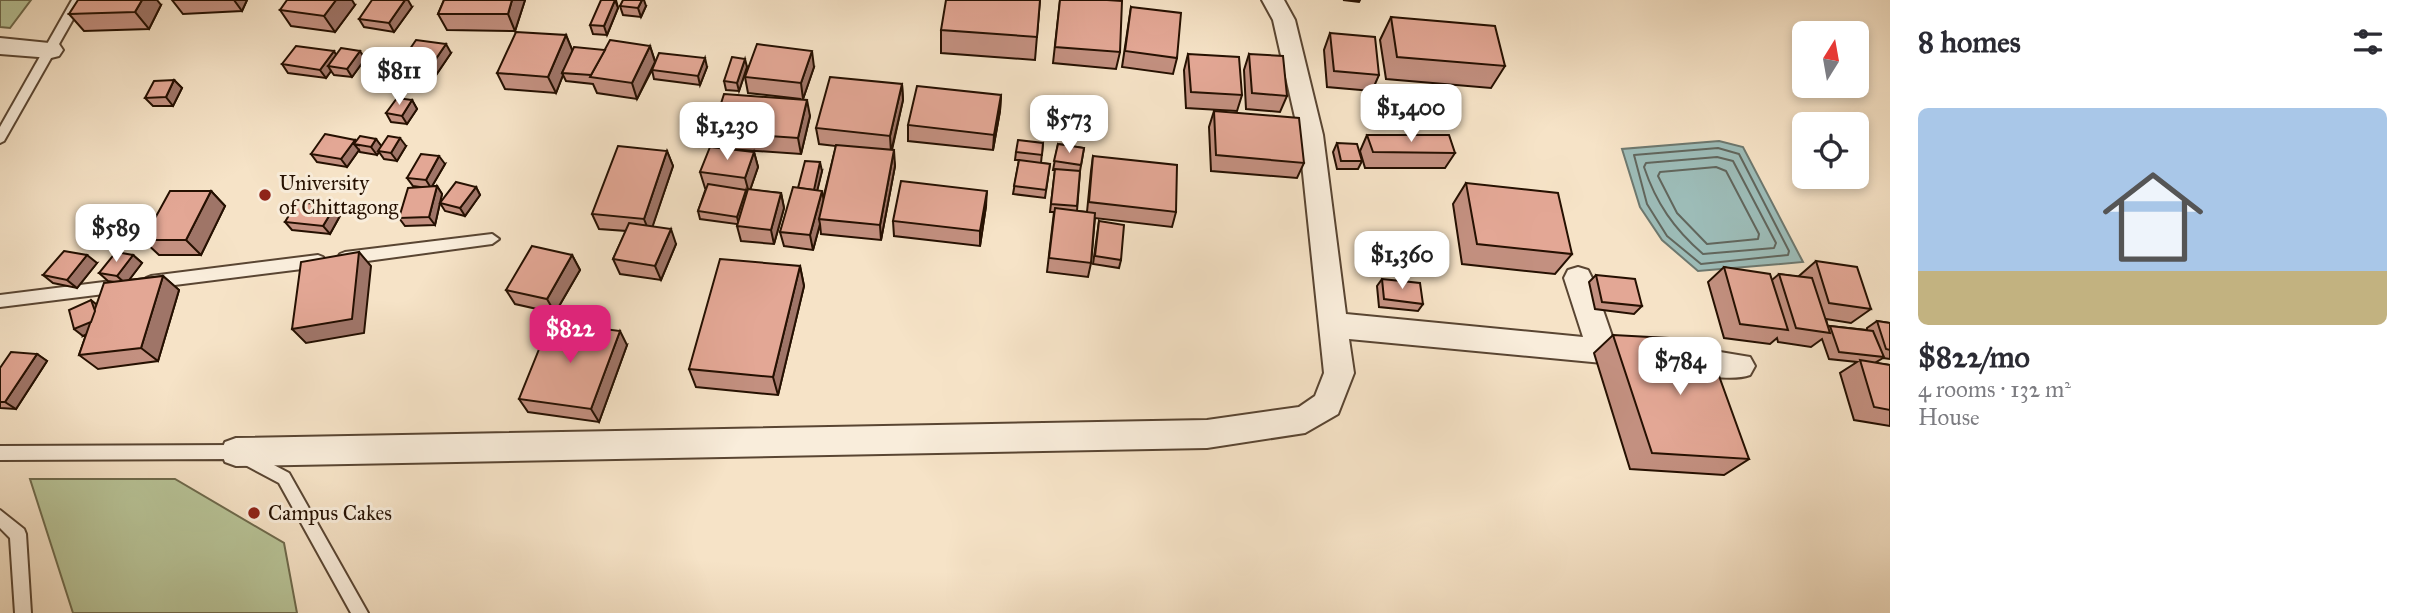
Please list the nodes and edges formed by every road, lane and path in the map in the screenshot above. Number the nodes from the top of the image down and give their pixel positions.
1 (78, 0) edge
2 (1273, 0) edge
3 (0, 46) edge
4 (51, 51) junction
5 (0, 138) edge
6 (492, 239) dead end
7 (1578, 278) dead end
8 (0, 301) edge
9 (1334, 325) junction
10 (1602, 351) junction
11 (1740, 366) dead end
12 (236, 452) junction
13 (0, 453) edge
14 (0, 518) edge
15 (23, 613) edge
16 (360, 613) edge

1 - 4 lane
2 - 9 street
3 - 4 street
4 - 5 lane
6 - 8 lane
7 - 10 street
9 - 10 street
9 - 12 street
10 - 11 street
12 - 13 lane
12 - 16 lane
14 - 15 lane

